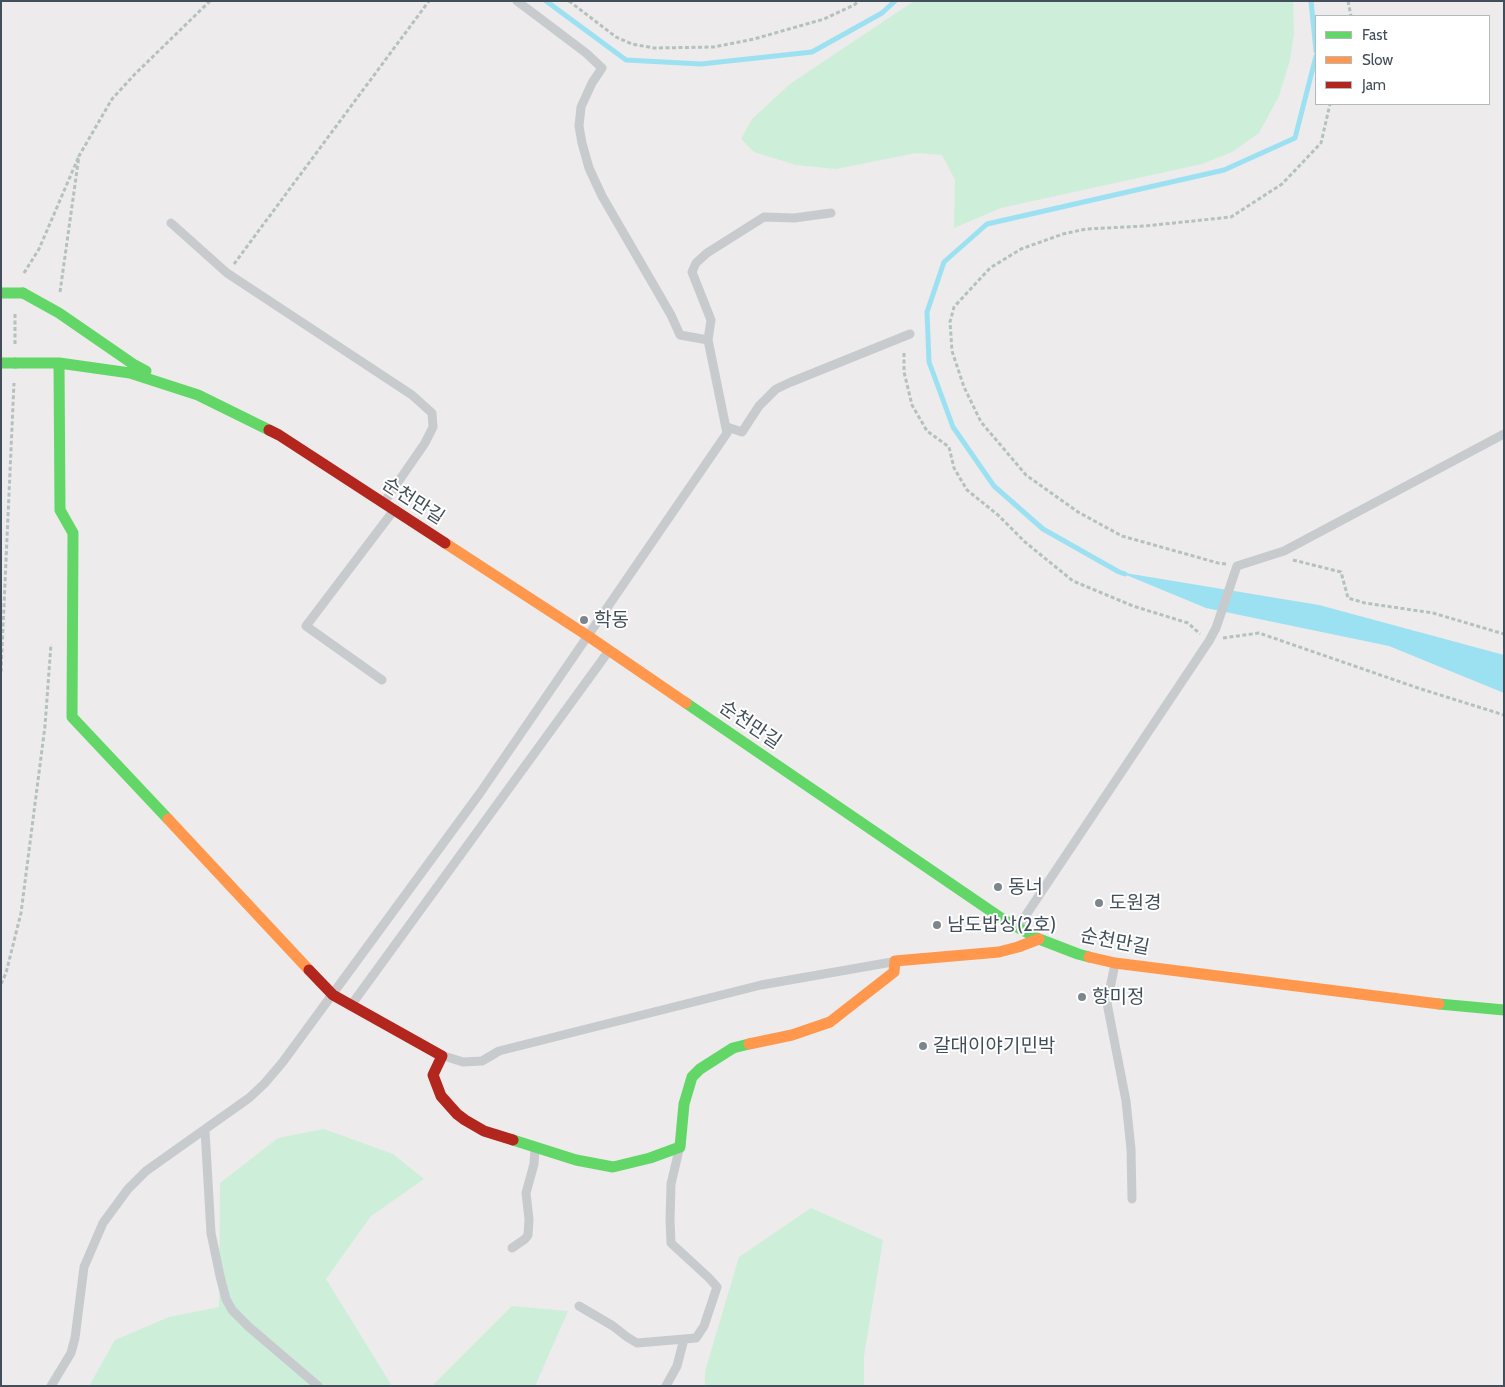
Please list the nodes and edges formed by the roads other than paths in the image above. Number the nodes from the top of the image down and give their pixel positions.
1 (517, 1) edge
2 (831, 213) dead end
3 (170, 223) dead end
4 (1, 293) edge
5 (910, 334) dead end
6 (708, 340) junction
7 (1, 363) edge
8 (59, 363) junction
9 (198, 395) junction
10 (726, 427) junction
11 (1504, 434) edge
12 (383, 503) junction
13 (394, 510) junction
14 (588, 636) junction
15 (609, 650) junction
16 (382, 680) dead end
17 (1017, 928) junction
18 (1039, 939) junction
19 (895, 961) junction
20 (1115, 963) junction
21 (333, 995) junction
22 (351, 1005) junction
23 (1504, 1010) edge
24 (442, 1056) junction
25 (204, 1130) junction
26 (535, 1147) junction
27 (680, 1147) junction
28 (1132, 1199) dead end
29 (512, 1248) dead end
30 (579, 1306) dead end
31 (684, 1339) junction
32 (51, 1386) edge
33 (318, 1386) edge
34 (666, 1386) edge

1 - 6 lane
2 - 6 lane
3 - 12 lane
4 - 9 street, bridge
5 - 10 lane
6 - 10 lane
7 - 8 street, 순천만길, bridge
8 - 9 street, 순천만길
8 - 21 street
9 - 12 street, 순천만길
10 - 14 lane
11 - 17 lane
12 - 13 street, 순천만길
13 - 14 street, 순천만길
13 - 16 lane
14 - 15 street, 순천만길
14 - 21 lane
15 - 17 street, 순천만길
15 - 22 lane
17 - 18 street, 순천만길
18 - 19 street
18 - 20 street, 순천만길
19 - 24 lane
19 - 27 street
20 - 23 street, 순천만길
20 - 28 lane
21 - 22 street
21 - 25 lane
22 - 24 street
24 - 26 street
25 - 32 lane
25 - 33 lane
26 - 27 street
26 - 29 lane
27 - 31 lane
30 - 31 lane
31 - 34 lane

